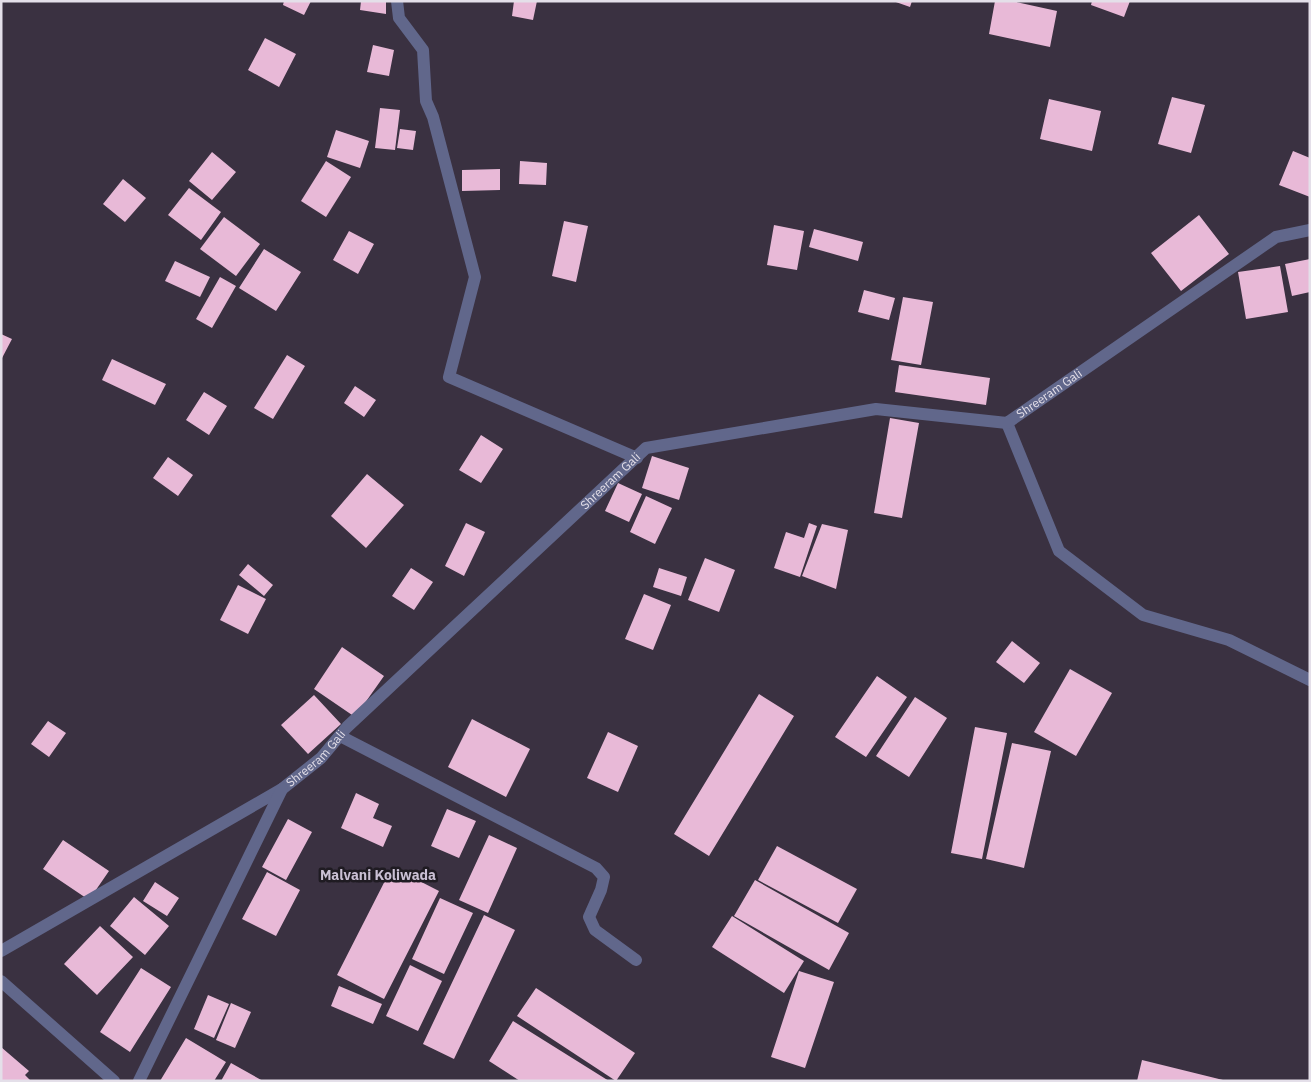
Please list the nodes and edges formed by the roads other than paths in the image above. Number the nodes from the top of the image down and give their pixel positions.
1 (397, 1) edge
2 (1310, 230) edge
3 (1006, 423) junction
4 (636, 458) junction
5 (1310, 680) edge
6 (340, 736) junction
7 (282, 788) junction
8 (3, 948) edge
9 (636, 960) dead end
10 (1, 981) edge
11 (114, 1081) edge
12 (139, 1081) edge

1 - 4 street
2 - 3 street, Shreeram Gali
3 - 4 street, Shreeram Gali
3 - 5 street
4 - 6 street, Shreeram Gali
6 - 7 street, Shreeram Gali
6 - 9 street
7 - 8 street, Shreeram Gali
7 - 12 street
10 - 11 street

